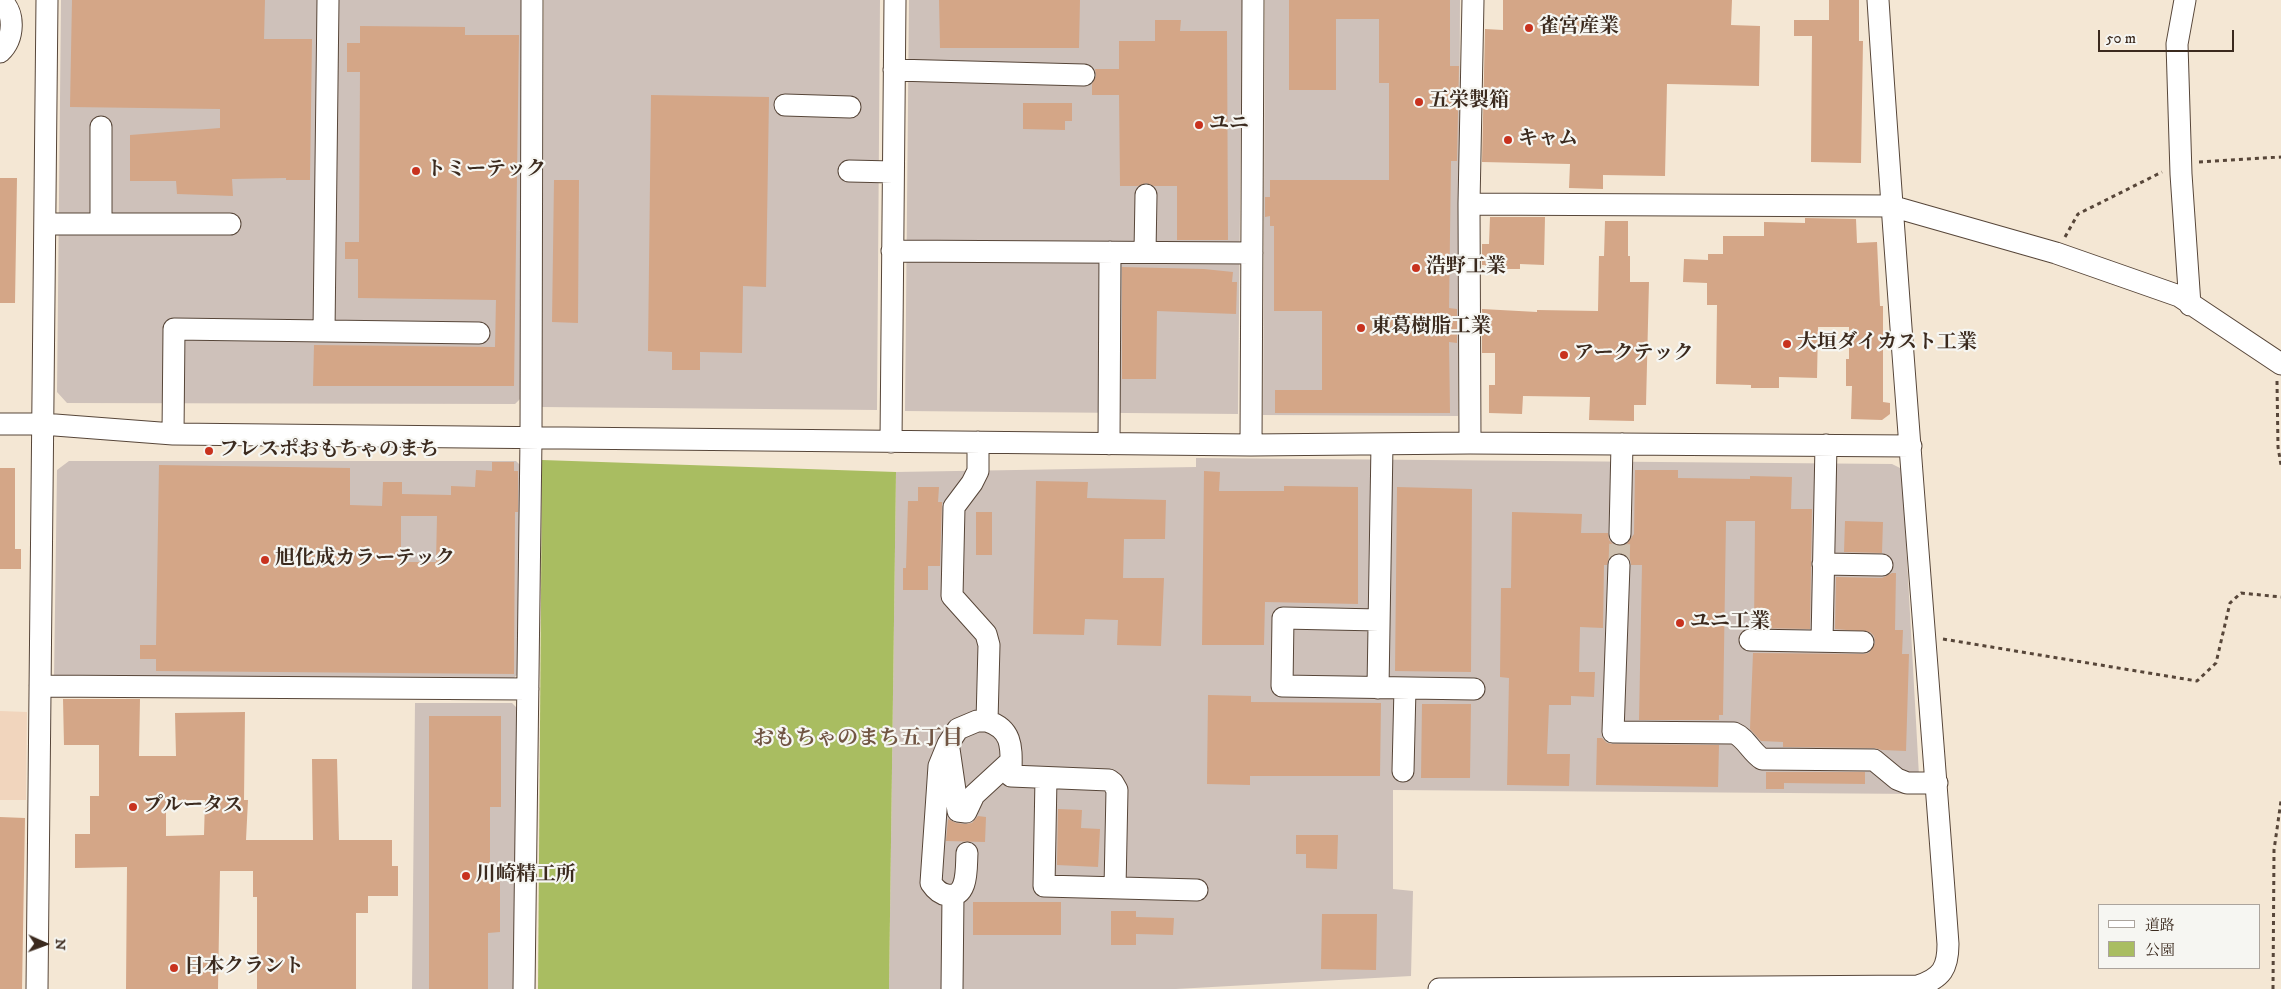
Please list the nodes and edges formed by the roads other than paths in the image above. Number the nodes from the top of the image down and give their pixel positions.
1 (0, 0) edge
2 (47, 0) edge
3 (328, 0) edge
4 (532, 0) edge
5 (895, 0) edge
6 (1253, 0) edge
7 (1472, 0) edge
8 (1878, 0) edge
9 (2185, 0) edge
10 (0, 52) edge
11 (894, 70) junction
12 (1084, 75) dead end
13 (785, 106) dead end
14 (850, 106) dead end
15 (101, 127) dead end
16 (849, 171) dead end
17 (893, 172) junction
18 (1146, 195) dead end
19 (1469, 204) junction
20 (1891, 206) junction
21 (45, 224) junction
22 (101, 224) junction
23 (230, 224) dead end
24 (892, 251) junction
25 (1110, 252) junction
26 (1146, 252) junction
27 (1252, 252) junction
28 (2190, 305) junction
29 (324, 330) junction
30 (479, 332) dead end
31 (2279, 363) edge
32 (0, 424) edge
33 (42, 424) junction
34 (173, 434) junction
35 (531, 438) junction
36 (891, 442) junction
37 (978, 442) junction
38 (1470, 443) junction
39 (1109, 444) junction
40 (1382, 444) junction
41 (1622, 444) junction
42 (1251, 445) junction
43 (1826, 445) junction
44 (1911, 446) junction
45 (1620, 534) tunnel mouth
46 (1823, 564) junction
47 (1619, 565) tunnel mouth
48 (1882, 565) dead end
49 (1379, 620) junction
50 (1750, 640) dead end
51 (1822, 641) junction
52 (1862, 642) dead end
53 (40, 686) junction
54 (1378, 688) junction
55 (1405, 688) junction
56 (528, 689) junction
57 (1474, 690) dead end
58 (987, 721) junction
59 (948, 744) junction
60 (1011, 761) junction
61 (1403, 771) dead end
62 (1046, 778) junction
63 (1937, 783) junction
64 (967, 853) dead end
65 (1115, 888) junction
66 (1197, 890) dead end
67 (953, 895) junction
68 (37, 989) edge
69 (524, 989) edge
70 (952, 989) edge
71 (1439, 989) edge

1 - 10 street
2 - 21 street
3 - 29 street
4 - 35 street
5 - 11 street
6 - 27 street
7 - 19 street
8 - 20 street
9 - 28 street
11 - 12 street
11 - 17 street
13 - 14 street
15 - 22 street
16 - 17 street
17 - 24 street
18 - 26 street
19 - 20 street
19 - 38 street
20 - 28 street
20 - 44 street
21 - 22 street
21 - 33 street
22 - 23 street
24 - 25 street
24 - 36 street
25 - 26 street
25 - 39 street
26 - 27 street
27 - 42 street
28 - 31 street
29 - 30 street
29 - 34 street
32 - 33 street
33 - 34 street
33 - 53 street
34 - 35 street
35 - 36 street
35 - 56 street
36 - 37 street
37 - 39 street
37 - 58 street
38 - 40 street
38 - 41 street
39 - 42 street
40 - 42 street
40 - 49 street
41 - 43 street
41 - 45 street
43 - 44 street
43 - 46 street
44 - 63 street
46 - 48 street
46 - 51 street
47 - 63 street
49 - 54 street
49 - 54 street
50 - 51 street
51 - 52 street
53 - 56 street
53 - 68 street
54 - 55 street
55 - 57 street
55 - 61 street
56 - 69 street
58 - 59 street
58 - 60 street
59 - 60 street
59 - 67 street
60 - 62 street
62 - 65 street
62 - 65 street
63 - 71 street
64 - 67 street
65 - 66 street
67 - 70 street

